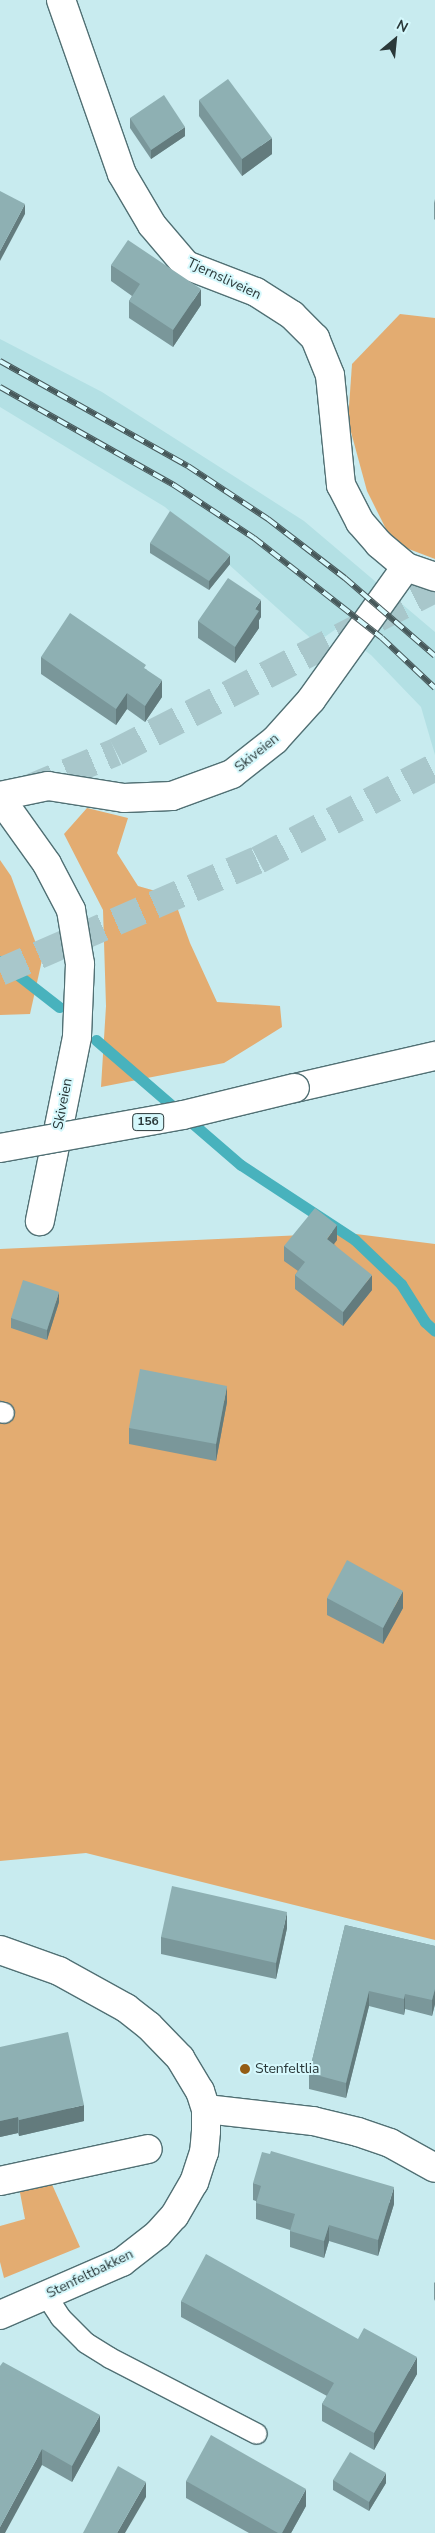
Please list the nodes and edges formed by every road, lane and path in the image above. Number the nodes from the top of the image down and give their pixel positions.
1 (60, 0) edge
2 (406, 567) junction
3 (435, 577) edge
4 (0, 797) edge
5 (435, 1056) edge
6 (0, 1148) edge
7 (40, 1221) dead end
8 (0, 1950) edge
9 (206, 2109) junction
10 (148, 2148) dead end
11 (435, 2168) edge
12 (0, 2181) edge
13 (46, 2295) junction
14 (0, 2315) edge
15 (256, 2434) dead end

1 - 2 street, Tjernsliveien
2 - 3 street
2 - 4 street, Skiveien
4 - 7 street, Skiveien
5 - 6 street, 156, bridge
8 - 9 street, Stenfeltbakken
9 - 11 street
9 - 13 street, Stenfeltbakken
10 - 12 street
13 - 14 street, Stenfeltbakken
13 - 15 lane

